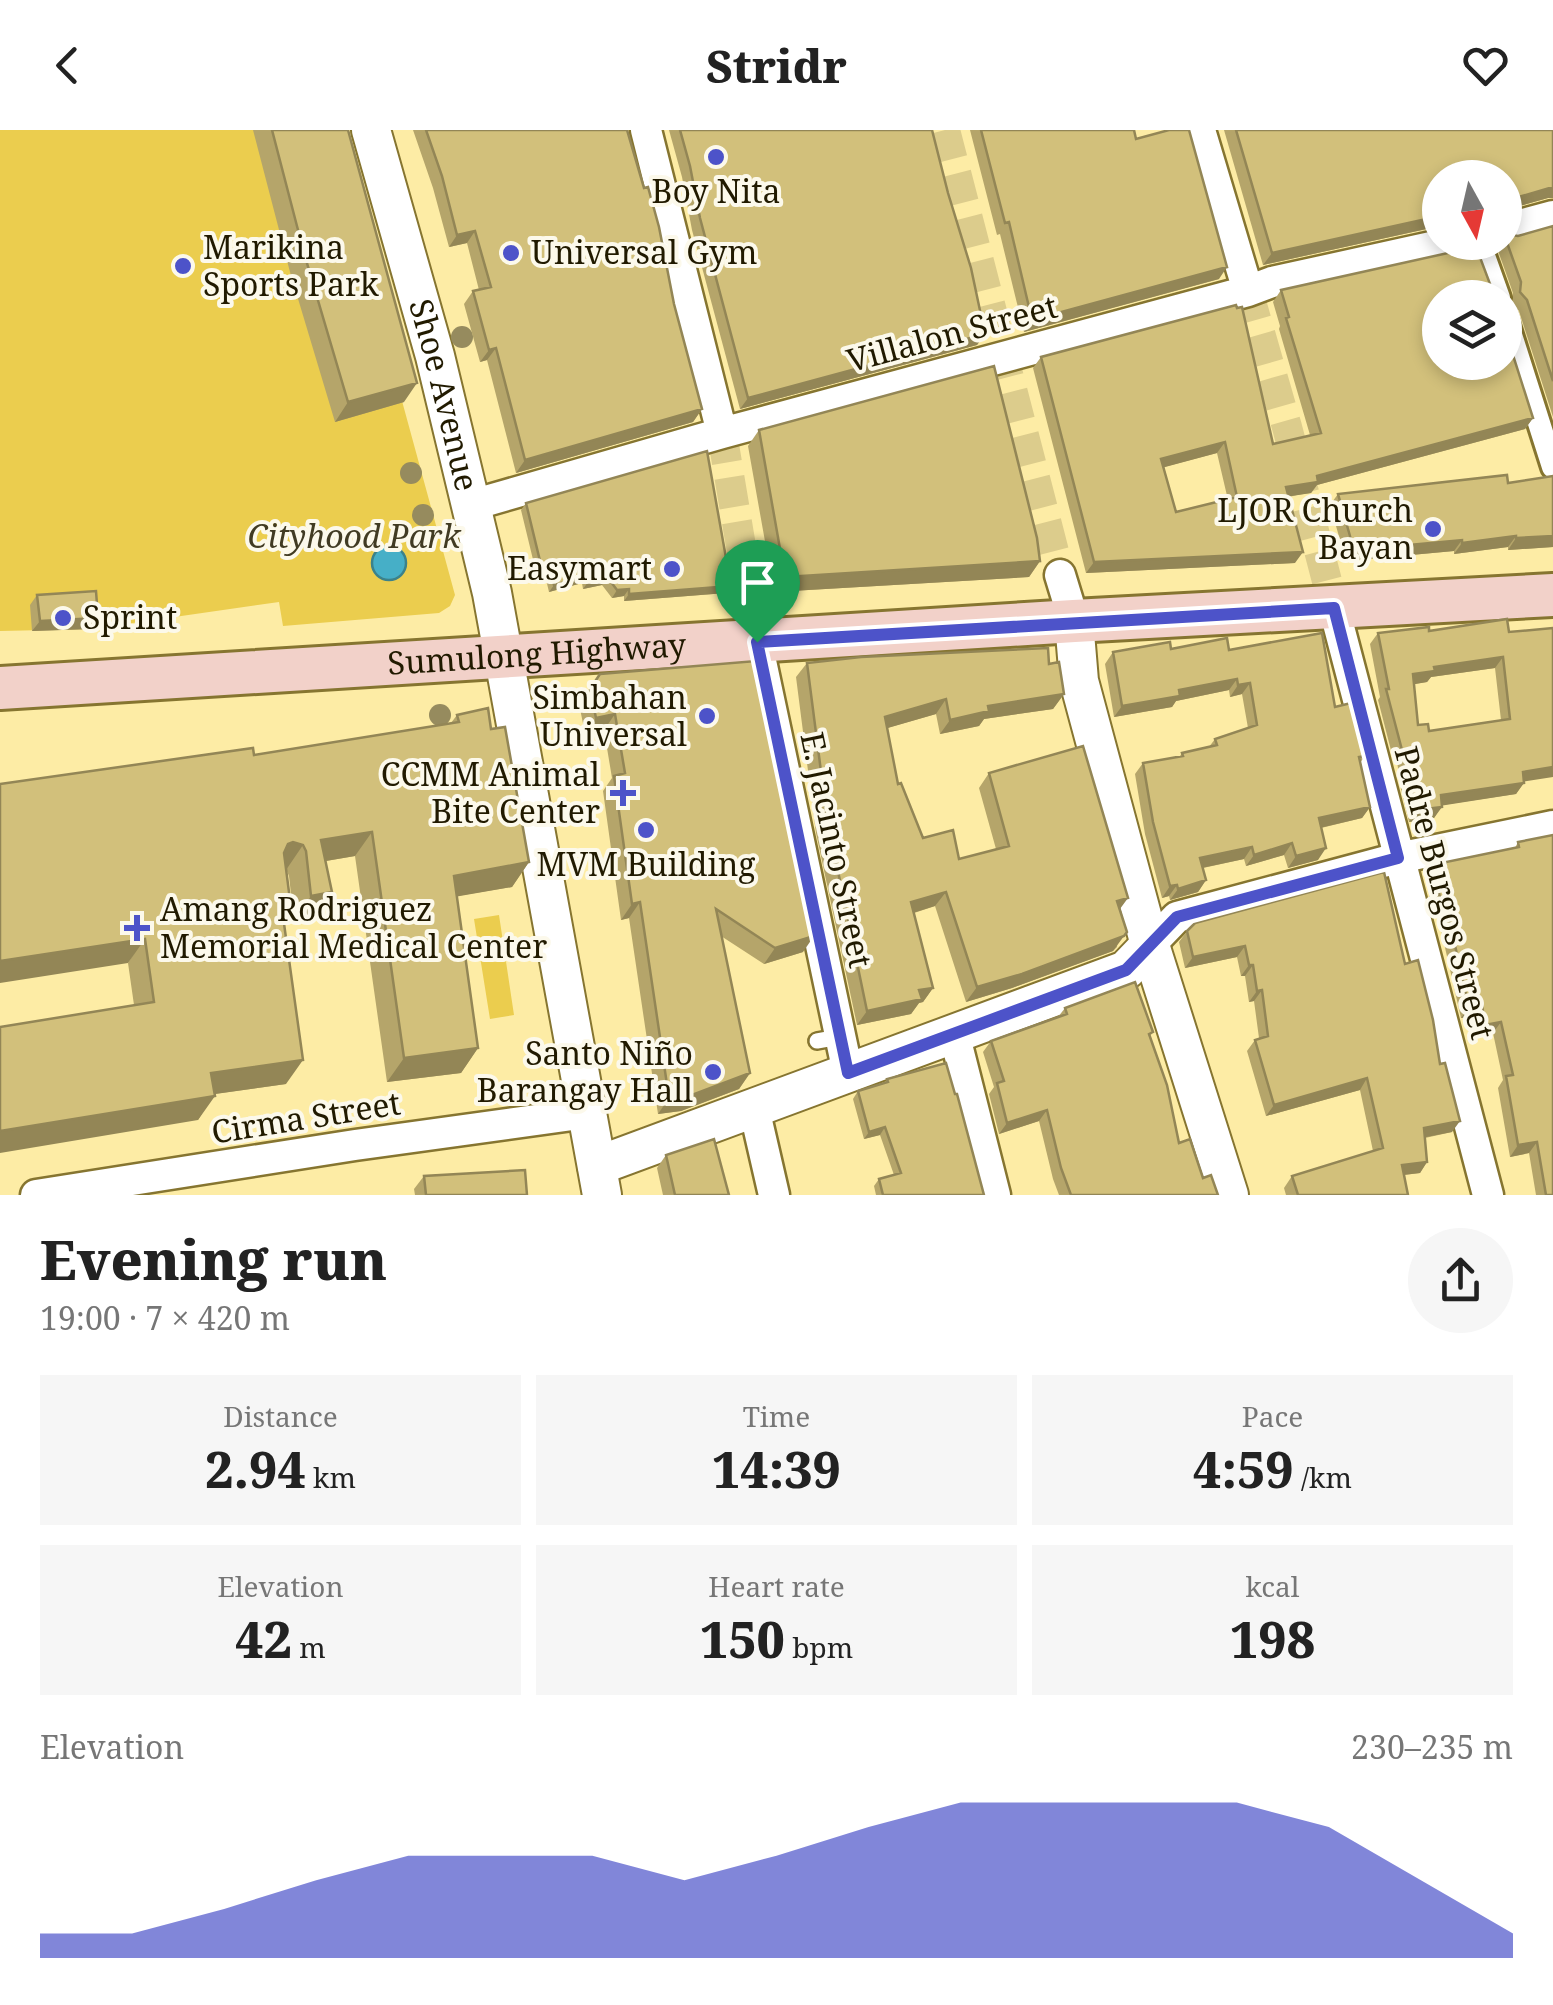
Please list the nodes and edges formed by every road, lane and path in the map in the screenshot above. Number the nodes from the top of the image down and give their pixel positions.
1 (371, 130) edge
2 (646, 130) edge
3 (1200, 130) edge
4 (1553, 216) edge
5 (1522, 225) edge
6 (1422, 249) edge
7 (1248, 291) junction
8 (1522, 369) edge
9 (722, 433) junction
10 (1553, 467) edge
11 (472, 504) junction
12 (1060, 575) tunnel mouth
13 (1553, 596) edge
14 (1334, 608) junction
15 (1074, 621) junction
16 (757, 642) junction
17 (503, 658) junction
18 (0, 688) edge
19 (1553, 826) edge
20 (1398, 858) junction
21 (1150, 945) junction
22 (954, 1034) junction
23 (848, 1073) junction
24 (754, 1108) junction
25 (588, 1113) junction
26 (599, 1181) edge
27 (36, 1195) edge
28 (774, 1195) edge
29 (994, 1195) edge
30 (1228, 1195) edge
31 (1488, 1195) edge

1 - 11 street, Shoe Avenue
2 - 9 street
3 - 7 street
4 - 5 street
6 - 7 street, Villalon Street
7 - 9 street, Villalon Street
8 - 10 street
9 - 11 street, Villalon Street
11 - 17 street, Shoe Avenue
12 - 15 street
13 - 14 main road, Sumulong Highway
14 - 15 main road, Sumulong Highway
14 - 20 street, Padre Burgos Street
15 - 16 main road, Sumulong Highway
15 - 21 street
16 - 17 main road, Sumulong Highway
16 - 23 street, E. Jacinto Street
17 - 18 main road, Sumulong Highway
17 - 25 street, Shoe Avenue
19 - 20 street
20 - 21 street
20 - 31 street, Padre Burgos Street
21 - 22 street
21 - 30 street
22 - 23 street
22 - 29 street
23 - 24 street
24 - 26 street
24 - 28 street
25 - 26 street, Shoe Avenue
25 - 27 street, Cirma Street

